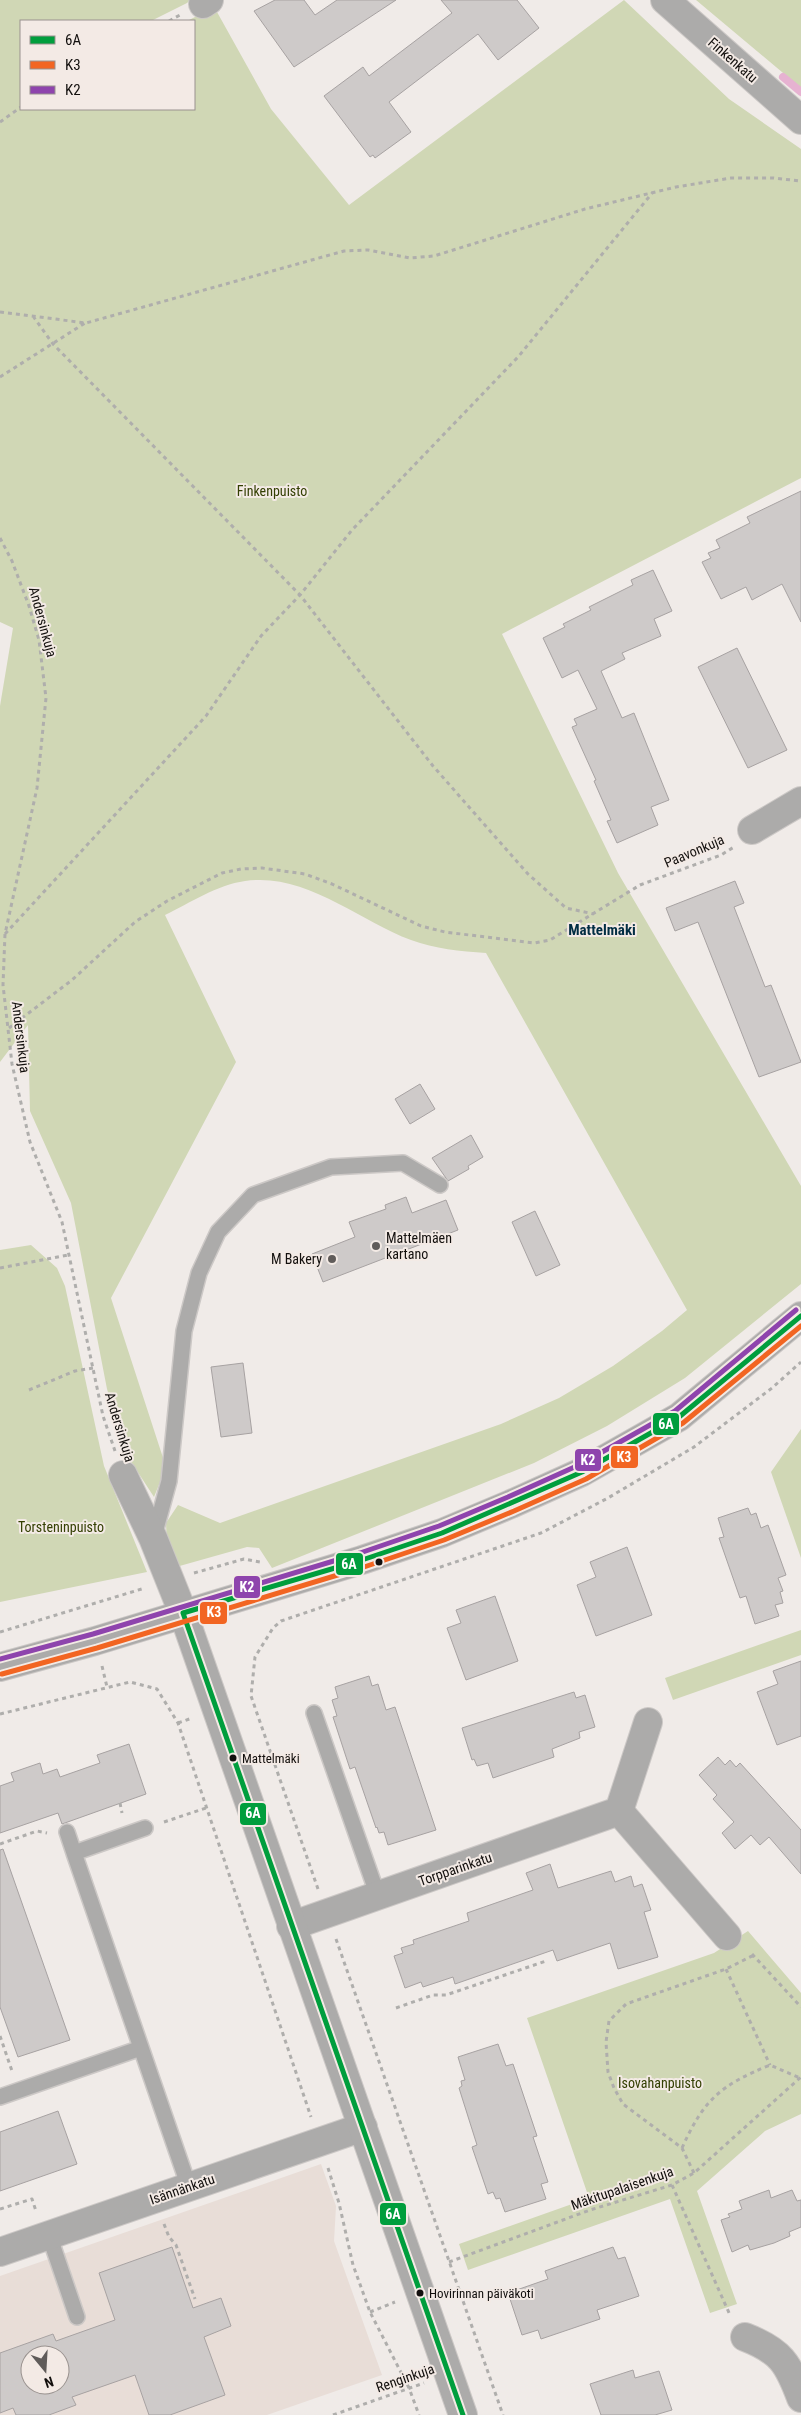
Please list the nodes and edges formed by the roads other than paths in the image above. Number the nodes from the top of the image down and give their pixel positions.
1 (665, 0) edge
2 (801, 120) edge
3 (801, 801) edge
4 (752, 830) road end
5 (440, 1185) dead end
6 (801, 1316) edge
7 (123, 1475) road end
8 (153, 1538) junction
9 (183, 1613) junction
10 (0, 1667) edge
11 (314, 1713) dead end
12 (648, 1722) dead end
13 (619, 1811) junction
14 (145, 1828) road end
15 (67, 1832) dead end
16 (74, 1853) junction
17 (378, 1896) junction
18 (291, 1926) junction
19 (727, 1936) road end
20 (142, 2048) junction
21 (0, 2097) edge
22 (363, 2127) junction
23 (189, 2187) junction
24 (44, 2226) junction
25 (0, 2252) edge
26 (77, 2317) dead end
27 (745, 2337) road end
28 (801, 2398) edge
29 (463, 2415) edge

1 - 2 street, Finkenkatu
3 - 4 street
5 - 8 lane
6 - 9 street
7 - 8 street
8 - 9 street
9 - 10 street
9 - 18 street
11 - 17 lane
12 - 13 street
13 - 17 street, Torpparinkatu
13 - 19 street
14 - 16 lane
15 - 16 lane
16 - 20 lane
17 - 18 street, Torpparinkatu
18 - 22 street
20 - 21 lane
20 - 23 lane
22 - 23 street, Isännänkatu
22 - 29 street
23 - 24 street, Isännänkatu
24 - 25 street, Isännänkatu
24 - 26 lane
27 - 28 street

